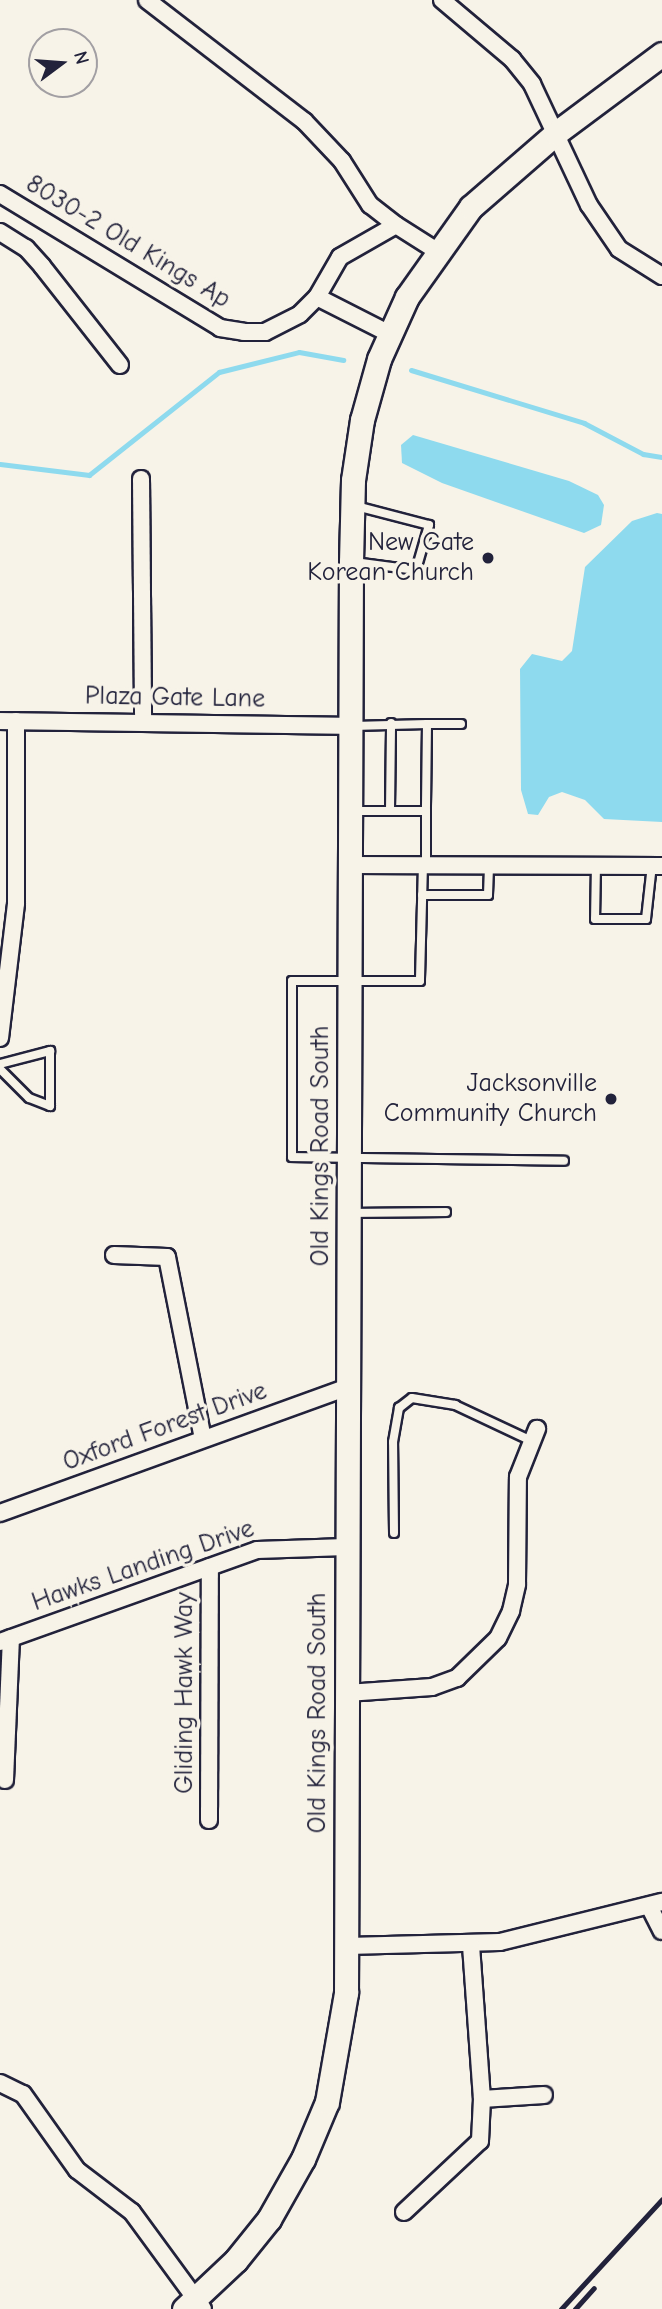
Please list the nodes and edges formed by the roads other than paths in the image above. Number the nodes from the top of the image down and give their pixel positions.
1 (147, 0) edge
2 (442, 0) edge
3 (662, 54) edge
4 (556, 133) junction
5 (0, 194) edge
6 (396, 225) junction
7 (0, 232) edge
8 (437, 251) junction
9 (662, 276) edge
10 (317, 297) junction
11 (390, 334) junction
12 (120, 365) dead end
13 (141, 479) dead end
14 (352, 506) junction
15 (351, 562) junction
16 (8, 721) edge
17 (143, 722) junction
18 (391, 723) junction
19 (427, 724) junction
20 (461, 724) dead end
21 (350, 726) junction
22 (390, 810) junction
23 (350, 811) junction
24 (426, 811) junction
25 (424, 864) junction
26 (489, 864) junction
27 (596, 864) junction
28 (657, 865) edge
29 (350, 866) junction
30 (422, 895) junction
31 (350, 982) junction
32 (0, 1038) edge
33 (0, 1063) edge
34 (0, 1069) edge
35 (349, 1157) junction
36 (564, 1161) dead end
37 (446, 1212) dead end
38 (348, 1213) junction
39 (114, 1255) dead end
40 (346, 1388) junction
41 (534, 1435) joint
42 (203, 1438) junction
43 (0, 1513) edge
44 (394, 1533) dead end
45 (346, 1547) junction
46 (211, 1567) junction
47 (6, 1640) edge
48 (347, 1693) junction
49 (5, 1780) dead end
50 (209, 1820) dead end
51 (655, 1904) edge
52 (662, 1931) edge
53 (471, 1945) junction
54 (346, 1946) junction
55 (0, 2083) edge
56 (544, 2095) dead end
57 (482, 2099) junction
58 (404, 2212) dead end
59 (194, 2306) edge

1 - 6 street
2 - 4 street
3 - 4 street, Old Kings Road South
4 - 8 street, Old Kings Road South
4 - 9 street
5 - 10 street, 8030-2 Old Kings Ap
6 - 8 street
6 - 10 street, 8030-2 Old Kings Ap
7 - 12 street
8 - 11 street, Old Kings Road South
10 - 11 street
11 - 14 street, Old Kings Road South
13 - 17 street
14 - 15 street, Old Kings Road South
14 - 15 lane
15 - 21 street, Old Kings Road South
16 - 17 street, Plaza Gate Lane
16 - 32 street
17 - 21 street, Plaza Gate Lane
18 - 19 lane
18 - 21 lane
18 - 22 lane
19 - 20 lane
19 - 24 lane
21 - 23 street, Old Kings Road South
22 - 23 lane
22 - 24 lane
23 - 29 street, Old Kings Road South
24 - 25 lane
25 - 26 street
25 - 29 street
25 - 30 lane
26 - 27 street
26 - 30 lane
27 - 28 street
27 - 28 lane
29 - 31 street, Old Kings Road South
30 - 31 lane
31 - 35 street, Old Kings Road South
31 - 35 lane
33 - 34 lane
35 - 36 lane
35 - 38 street, Old Kings Road South
37 - 38 lane
38 - 40 street, Old Kings Road South
39 - 42 street
40 - 42 street, Oxford Forest Drive
40 - 45 street, Old Kings Road South
41 - 44 lane
41 - 48 street
42 - 43 street, Oxford Forest Drive
45 - 46 street, Hawks Landing Drive
45 - 48 street, Old Kings Road South
46 - 47 street, Hawks Landing Drive
46 - 50 street, Gliding Hawk Way
47 - 49 street
48 - 54 street, Old Kings Road South
51 - 52 street
51 - 53 street
53 - 54 street
53 - 57 street
54 - 59 street, Old Kings Road South
55 - 59 street
56 - 57 street
57 - 58 street

